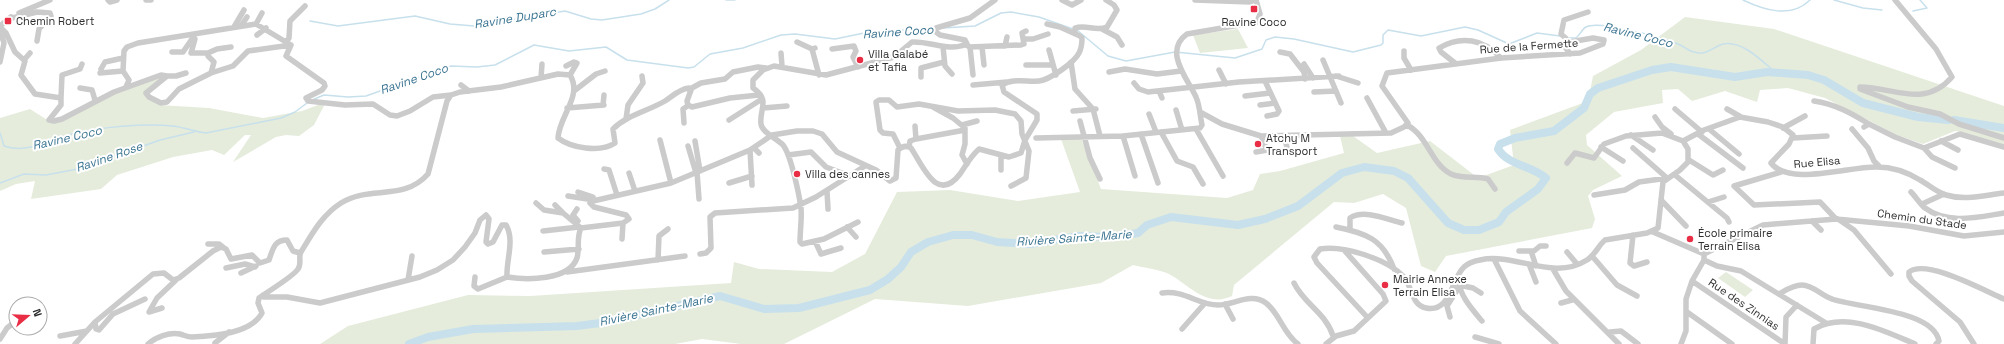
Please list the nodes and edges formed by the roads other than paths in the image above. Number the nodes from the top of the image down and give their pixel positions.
1 (50, 0) edge
2 (108, 0) edge
3 (117, 0) edge
4 (146, 0) edge
5 (151, 0) edge
6 (995, 0) edge
7 (1062, 0) edge
8 (1081, 0) edge
9 (1106, 0) edge
10 (1195, 0) edge
11 (1256, 0) edge
12 (1895, 0) edge
13 (305, 6) dead end
14 (244, 10) dead end
15 (1588, 12) dead end
16 (262, 13) dead end
17 (247, 17) dead end
18 (8, 19) junction
19 (221, 23) dead end
20 (213, 24) dead end
21 (256, 24) junction
22 (1047, 24) dead end
23 (0, 26) edge
24 (241, 26) junction
25 (234, 27) junction
26 (1076, 29) junction
27 (1102, 29) junction
28 (218, 30) junction
29 (0, 31) edge
30 (1026, 31) dead end
31 (207, 32) junction
32 (1048, 34) dead end
33 (194, 36) junction
34 (1007, 38) dead end
35 (1024, 39) junction
36 (1563, 40) junction
37 (37, 41) dead end
38 (797, 42) dead end
39 (289, 43) junction
40 (1122, 45) dead end
41 (968, 46) junction
42 (982, 46) junction
43 (1005, 46) junction
44 (231, 47) dead end
45 (943, 47) junction
46 (832, 49) dead end
47 (1049, 50) dead end
48 (1404, 50) dead end
49 (172, 52) dead end
50 (1280, 52) dead end
51 (30, 53) dead end
52 (208, 53) junction
53 (781, 53) dead end
54 (1570, 54) junction
55 (123, 58) junction
56 (1501, 58) junction
57 (24, 60) junction
58 (1323, 60) dead end
59 (0, 62) edge
60 (944, 62) junction
61 (1070, 62) junction
62 (1455, 63) junction
63 (82, 64) dead end
64 (542, 64) dead end
65 (1304, 64) dead end
66 (984, 65) dead end
67 (1052, 65) junction
68 (566, 66) dead end
69 (782, 66) junction
70 (1026, 66) dead end
71 (858, 67) junction
72 (766, 68) junction
73 (1219, 70) dead end
74 (1411, 70) junction
75 (123, 71) junction
76 (605, 71) dead end
77 (1181, 71) junction
78 (1109, 72) dead end
79 (186, 73) dead end
80 (211, 73) junction
81 (819, 74) junction
82 (952, 74) dead end
83 (570, 75) junction
84 (973, 75) dead end
85 (1056, 75) junction
86 (167, 76) junction
87 (642, 76) dead end
88 (1335, 76) junction
89 (921, 77) dead end
90 (541, 78) junction
91 (1313, 78) junction
92 (1305, 79) junction
93 (1265, 80) junction
94 (1007, 82) junction
95 (1134, 83) dead end
96 (1358, 83) dead end
97 (1226, 84) junction
98 (461, 85) dead end
99 (973, 85) dead end
100 (1191, 87) junction
101 (80, 88) dead end
102 (126, 88) junction
103 (690, 89) junction
104 (574, 90) junction
105 (469, 91) junction
106 (1159, 91) junction
107 (1336, 91) junction
108 (1314, 92) dead end
109 (1270, 93) junction
110 (451, 95) junction
111 (604, 95) dead end
112 (1245, 96) dead end
113 (761, 97) junction
114 (61, 98) junction
115 (1162, 98) dead end
116 (1367, 98) dead end
117 (95, 100) junction
118 (1814, 101) dead end
119 (1275, 103) junction
120 (1341, 103) dead end
121 (1260, 105) dead end
122 (687, 106) junction
123 (787, 106) dead end
124 (933, 107) junction
125 (567, 108) junction
126 (763, 108) junction
127 (1095, 109) junction
128 (1675, 109) dead end
129 (1176, 110) dead end
130 (1727, 110) dead end
131 (1073, 111) dead end
132 (1200, 112) junction
133 (1149, 114) dead end
134 (1267, 116) dead end
135 (1806, 116) dead end
136 (1741, 117) junction
137 (1655, 118) dead end
138 (626, 119) junction
139 (729, 120) dead end
140 (977, 120) dead end
141 (1080, 120) dead end
142 (686, 121) dead end
143 (1407, 125) junction
144 (915, 126) dead end
145 (963, 128) junction
146 (1783, 128) junction
147 (1196, 129) junction
148 (1708, 129) junction
149 (1852, 129) dead end
150 (1182, 130) junction
151 (1158, 132) junction
152 (1386, 133) junction
153 (1700, 133) junction
154 (1141, 134) junction
155 (772, 135) junction
156 (1631, 135) junction
157 (1083, 136) junction
158 (1100, 136) junction
159 (1123, 136) junction
160 (1261, 136) junction
161 (1284, 136) junction
162 (1827, 136) dead end
163 (1036, 138) dead end
164 (1793, 138) junction
165 (2004, 138) edge
166 (916, 139) junction
167 (660, 140) dead end
168 (1025, 140) junction
169 (695, 141) dead end
170 (1683, 141) junction
171 (1941, 141) junction
172 (688, 146) dead end
173 (909, 147) junction
174 (1601, 147) junction
175 (2004, 147) edge
176 (900, 148) junction
177 (1633, 148) dead end
178 (1924, 148) junction
179 (752, 149) junction
180 (1653, 150) dead end
181 (1958, 150) dead end
182 (1288, 151) dead end
183 (1256, 152) dead end
184 (759, 153) dead end
185 (1739, 154) dead end
186 (788, 155) junction
187 (1001, 157) junction
188 (1689, 160) junction
189 (1623, 161) dead end
190 (1567, 163) dead end
191 (967, 164) junction
192 (865, 166) junction
193 (1880, 167) junction
194 (1743, 168) dead end
195 (1955, 168) dead end
196 (604, 169) dead end
197 (1001, 170) dead end
198 (1723, 170) dead end
199 (629, 172) dead end
200 (697, 172) junction
201 (1780, 172) junction
202 (1675, 175) junction
203 (752, 176) junction
204 (850, 176) junction
205 (1135, 176) dead end
206 (1223, 176) dead end
207 (1668, 178) junction
208 (1100, 179) dead end
209 (672, 183) junction
210 (729, 183) dead end
211 (1158, 183) dead end
212 (1203, 184) dead end
213 (752, 185) dead end
214 (1011, 186) dead end
215 (1495, 188) dead end
216 (635, 191) junction
217 (827, 191) junction
218 (578, 192) dead end
219 (1911, 192) dead end
220 (1944, 194) junction
221 (2004, 194) edge
222 (617, 195) junction
223 (1594, 195) dead end
224 (568, 196) dead end
225 (1724, 197) dead end
226 (1968, 197) junction
227 (699, 199) dead end
228 (597, 200) junction
229 (1661, 200) junction
230 (1974, 200) dead end
231 (1708, 202) junction
232 (536, 203) dead end
233 (1922, 204) junction
234 (555, 205) dead end
235 (800, 205) junction
236 (577, 209) dead end
237 (828, 209) dead end
238 (563, 213) junction
239 (2004, 213) edge
240 (1837, 219) junction
241 (1812, 221) junction
242 (858, 222) dead end
243 (1729, 222) dead end
244 (623, 223) junction
245 (1402, 223) dead end
246 (1686, 226) dead end
247 (582, 227) junction
248 (847, 227) junction
249 (1336, 227) dead end
250 (668, 229) dead end
251 (1350, 230) junction
252 (1821, 230) dead end
253 (543, 231) dead end
254 (1653, 232) junction
255 (2004, 232) edge
256 (1633, 235) junction
257 (856, 237) dead end
258 (622, 239) dead end
259 (815, 241) junction
260 (208, 244) dead end
261 (1546, 246) dead end
262 (224, 248) junction
263 (841, 248) dead end
264 (579, 249) junction
265 (1344, 250) junction
266 (1519, 250) dead end
267 (1531, 251) junction
268 (544, 252) dead end
269 (1567, 252) dead end
270 (300, 253) junction
271 (700, 254) dead end
272 (412, 256) dead end
273 (685, 256) dead end
274 (1592, 256) junction
275 (1704, 257) junction
276 (1494, 259) junction
277 (658, 260) junction
278 (266, 262) junction
279 (1647, 262) dead end
280 (1529, 264) junction
281 (1577, 264) junction
282 (1536, 266) junction
283 (255, 267) junction
284 (226, 268) dead end
285 (1394, 268) junction
286 (1553, 269) junction
287 (567, 272) junction
288 (242, 273) dead end
289 (1891, 274) dead end
290 (507, 276) junction
291 (475, 277) dead end
292 (176, 280) junction
293 (408, 280) junction
294 (1692, 281) junction
295 (1536, 282) dead end
296 (1294, 283) dead end
297 (1458, 284) junction
298 (1480, 292) dead end
299 (1162, 293) dead end
300 (1779, 294) junction
301 (263, 295) junction
302 (1637, 296) dead end
303 (145, 299) dead end
304 (2004, 299) edge
305 (1572, 300) junction
306 (1205, 303) junction
307 (1561, 303) dead end
308 (1225, 304) junction
309 (1797, 305) junction
310 (162, 308) dead end
311 (1686, 312) junction
312 (1450, 317) dead end
313 (1368, 318) junction
314 (1233, 319) dead end
315 (1482, 321) dead end
316 (95, 322) junction
317 (1826, 323) junction
318 (8, 327) edge
319 (1182, 329) dead end
320 (87, 331) junction
321 (231, 331) junction
322 (1610, 332) junction
323 (60, 336) dead end
324 (1333, 336) junction
325 (0, 339) edge
326 (1478, 340) edge
327 (75, 344) edge
328 (148, 344) edge
329 (216, 344) edge
330 (1298, 344) edge
331 (1326, 344) edge
332 (1499, 344) edge
333 (1556, 344) edge
334 (1619, 344) edge
335 (1638, 344) edge
336 (1682, 344) edge
337 (1732, 344) edge
338 (1785, 344) edge
339 (1812, 344) edge
340 (1915, 344) edge
341 (1936, 344) edge
342 (1974, 344) edge

1 - 18 street
2 - 3 street
4 - 5 street
6 - 41 street
7 - 8 street
9 - 27 street
10 - 11 street
11 - 77 street
12 - 165 street
13 - 39 street
14 - 25 street
15 - 36 street, Rue de la Fermette
16 - 21 street
17 - 24 street
18 - 23 street
18 - 37 street
19 - 28 street
20 - 31 street
21 - 24 street
21 - 39 street
22 - 26 street
23 - 57 street
24 - 25 street
25 - 28 street
26 - 27 street
26 - 61 street
27 - 40 street
28 - 31 street
29 - 59 street
30 - 35 street
31 - 33 street
32 - 35 street
33 - 49 street
33 - 52 street
33 - 55 street
34 - 43 street
35 - 43 street
36 - 54 street
36 - 54 street, Rue de la Fermette
38 - 81 street
39 - 80 street
39 - 110 street
41 - 42 street
41 - 45 street
41 - 84 street
42 - 43 street
42 - 66 street
44 - 52 street
45 - 60 street
45 - 71 street
46 - 71 street
47 - 67 street
48 - 74 street
50 - 92 street
51 - 57 street
52 - 80 street
53 - 69 street
54 - 56 street, Rue de la Fermette
55 - 75 street
55 - 75 street
56 - 62 street, Rue de la Fermette
56 - 62 street
57 - 114 street
58 - 88 street
60 - 82 street
60 - 89 street
61 - 85 street
61 - 127 street
62 - 74 street, Rue de la Fermette
63 - 114 street
64 - 90 street
65 - 91 street
67 - 70 street
67 - 85 street
68 - 83 street
69 - 72 street
69 - 81 street
71 - 81 street
72 - 103 street
72 - 113 street
73 - 97 street
74 - 143 street, Rue de la Fermette
75 - 102 street
76 - 104 street
77 - 78 street
77 - 100 street
79 - 86 street
80 - 86 street
83 - 90 street
83 - 104 street
85 - 94 street
86 - 102 street
87 - 138 street
88 - 91 street
88 - 96 street
88 - 107 street
90 - 105 street
91 - 92 street
92 - 93 street
93 - 97 street
93 - 109 street
94 - 99 street
94 - 168 street
95 - 106 street
97 - 100 street
98 - 105 street
100 - 106 street
100 - 132 street
101 - 117 street
102 - 117 street
103 - 122 street
103 - 138 street
104 - 125 street
105 - 110 street
106 - 115 street
107 - 108 street
107 - 120 street
109 - 112 street
109 - 119 street
110 - 270 street
111 - 125 street
113 - 122 street
113 - 126 street
113 - 139 street
114 - 117 street
116 - 152 street
118 - 178 street
119 - 121 street
119 - 134 street
122 - 142 street
123 - 126 street
124 - 145 street
124 - 168 street
124 - 176 street
125 - 138 street
126 - 155 street
127 - 131 street
127 - 158 street
128 - 153 street
129 - 150 street
130 - 136 street
132 - 147 street
132 - 160 street
133 - 151 street
135 - 146 street
136 - 146 street
136 - 148 street
137 - 170 street
140 - 145 street
141 - 157 street
143 - 152 street
143 - 215 street
144 - 166 street
145 - 166 street
145 - 191 street
146 - 164 street
147 - 150 street
147 - 206 street
148 - 153 street
148 - 185 street
149 - 193 street
150 - 151 street
151 - 154 street
151 - 212 street
152 - 161 street
153 - 170 street
153 - 194 street
154 - 159 street
154 - 211 street
155 - 179 street
155 - 186 street
155 - 192 street
156 - 170 street
156 - 174 street
156 - 180 street
157 - 158 street
157 - 163 street
157 - 208 street
158 - 159 street
159 - 205 street
160 - 161 street
160 - 183 street
161 - 182 street
162 - 164 street
164 - 201 street, Rue Elisa
166 - 173 street
167 - 209 street
168 - 187 street
168 - 214 street
169 - 200 street
170 - 188 street
171 - 175 street
171 - 178 street
171 - 181 street
172 - 200 street
173 - 176 street
173 - 191 street
174 - 189 street
174 - 190 street
176 - 192 street
177 - 207 street
178 - 195 street
179 - 184 street
179 - 200 street
179 - 203 street
186 - 204 street
186 - 235 street
187 - 191 street
187 - 197 street
188 - 198 street
188 - 202 street
192 - 204 street
193 - 201 street, Rue Elisa
193 - 220 street, Rue Elisa
196 - 222 street
199 - 216 street
200 - 209 street
200 - 227 street
201 - 240 street
202 - 207 street
202 - 231 street
203 - 210 street
203 - 213 street
204 - 217 street
207 - 223 street
207 - 229 street
209 - 216 street
216 - 222 street
217 - 235 street
217 - 237 street
218 - 228 street
219 - 233 street
220 - 226 street, Rue Elisa
220 - 233 street
221 - 226 street, Rue Elisa
222 - 228 street
224 - 228 street
225 - 231 street
226 - 230 street, Rue Elisa
228 - 244 street
229 - 246 street
229 - 254 street
231 - 243 street
232 - 238 street
233 - 239 street
234 - 238 street
235 - 259 street
235 - 271 street
236 - 247 street
238 - 247 street
240 - 241 street, Chemin du Stade
240 - 255 street, Chemin du Stade
240 - 289 street
241 - 252 street
241 - 275 street, Chemin du Stade
242 - 248 street
244 - 247 street
244 - 258 street
245 - 251 street
247 - 253 street
247 - 264 street
248 - 257 street
248 - 259 street
249 - 251 street
250 - 277 street
251 - 285 street
254 - 256 street
254 - 275 street
256 - 274 street
256 - 279 street
259 - 263 street
260 - 262 street
261 - 267 street
262 - 278 street
262 - 292 street
264 - 268 street
264 - 287 street
265 - 285 street
265 - 313 street
265 - 313 street
266 - 267 street
267 - 282 street
269 - 281 street
270 - 278 street
270 - 301 street
272 - 293 street
273 - 277 street
274 - 281 street
274 - 302 street
275 - 294 street
275 - 300 street
276 - 280 street
276 - 297 street
276 - 333 street
277 - 287 street
278 - 283 street
280 - 282 street
280 - 295 street
281 - 286 street
282 - 286 street
283 - 284 street
283 - 288 street
285 - 297 street
286 - 305 street
287 - 290 street
290 - 291 street
290 - 293 street
292 - 310 street
292 - 316 street
293 - 301 street
294 - 311 street
294 - 338 street, Rue des Zinnias
296 - 324 street
297 - 298 street
297 - 312 street
297 - 315 street
299 - 306 street
300 - 309 street
300 - 341 street
301 - 321 street
303 - 316 street
304 - 342 street
305 - 307 street
305 - 322 street
306 - 308 street
306 - 319 street
308 - 314 street
308 - 330 street
309 - 317 street
309 - 338 street
311 - 336 street
311 - 337 street
313 - 324 street
316 - 320 street
317 - 339 street
317 - 340 street
318 - 325 street
320 - 323 street
320 - 327 street
321 - 328 street
321 - 329 street
322 - 334 street
322 - 335 street
324 - 331 street
326 - 332 street

